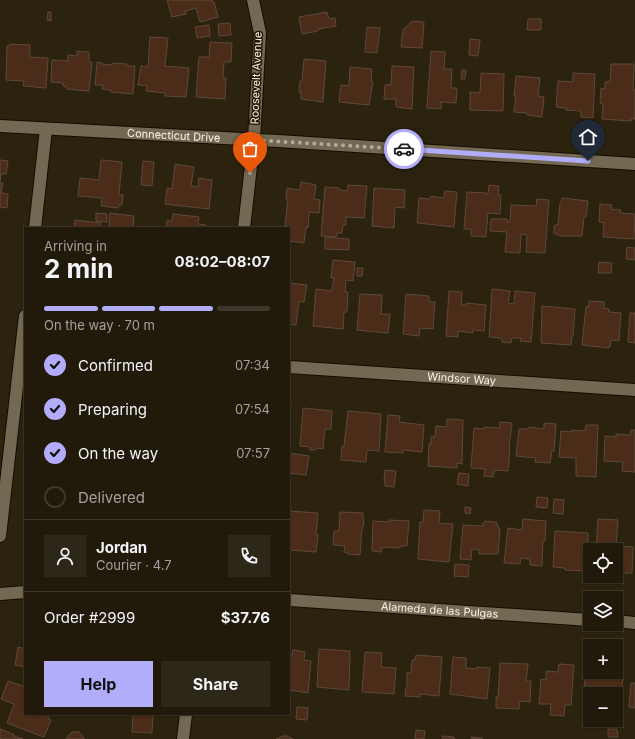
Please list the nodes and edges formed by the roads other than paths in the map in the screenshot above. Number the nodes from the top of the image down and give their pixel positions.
1 (253, 0) edge
2 (0, 126) edge
3 (46, 129) junction
4 (254, 140) junction
5 (635, 164) edge
6 (35, 227) edge
7 (244, 227) edge
8 (24, 325) edge
9 (290, 367) edge
10 (635, 390) edge
11 (0, 536) edge
12 (24, 592) edge
13 (0, 594) edge
14 (290, 600) edge
15 (583, 620) edge
16 (623, 622) edge
17 (635, 623) edge
18 (186, 715) edge
19 (183, 739) edge

1 - 4 street, Roosevelt Avenue
2 - 3 street, Connecticut Drive
3 - 4 street, Connecticut Drive
3 - 6 street
4 - 5 street, Connecticut Drive
4 - 7 street, Roosevelt Avenue
8 - 11 street
9 - 10 street, Windsor Way
12 - 13 street
14 - 15 street, Alameda de las Pulgas
16 - 17 street
18 - 19 street

